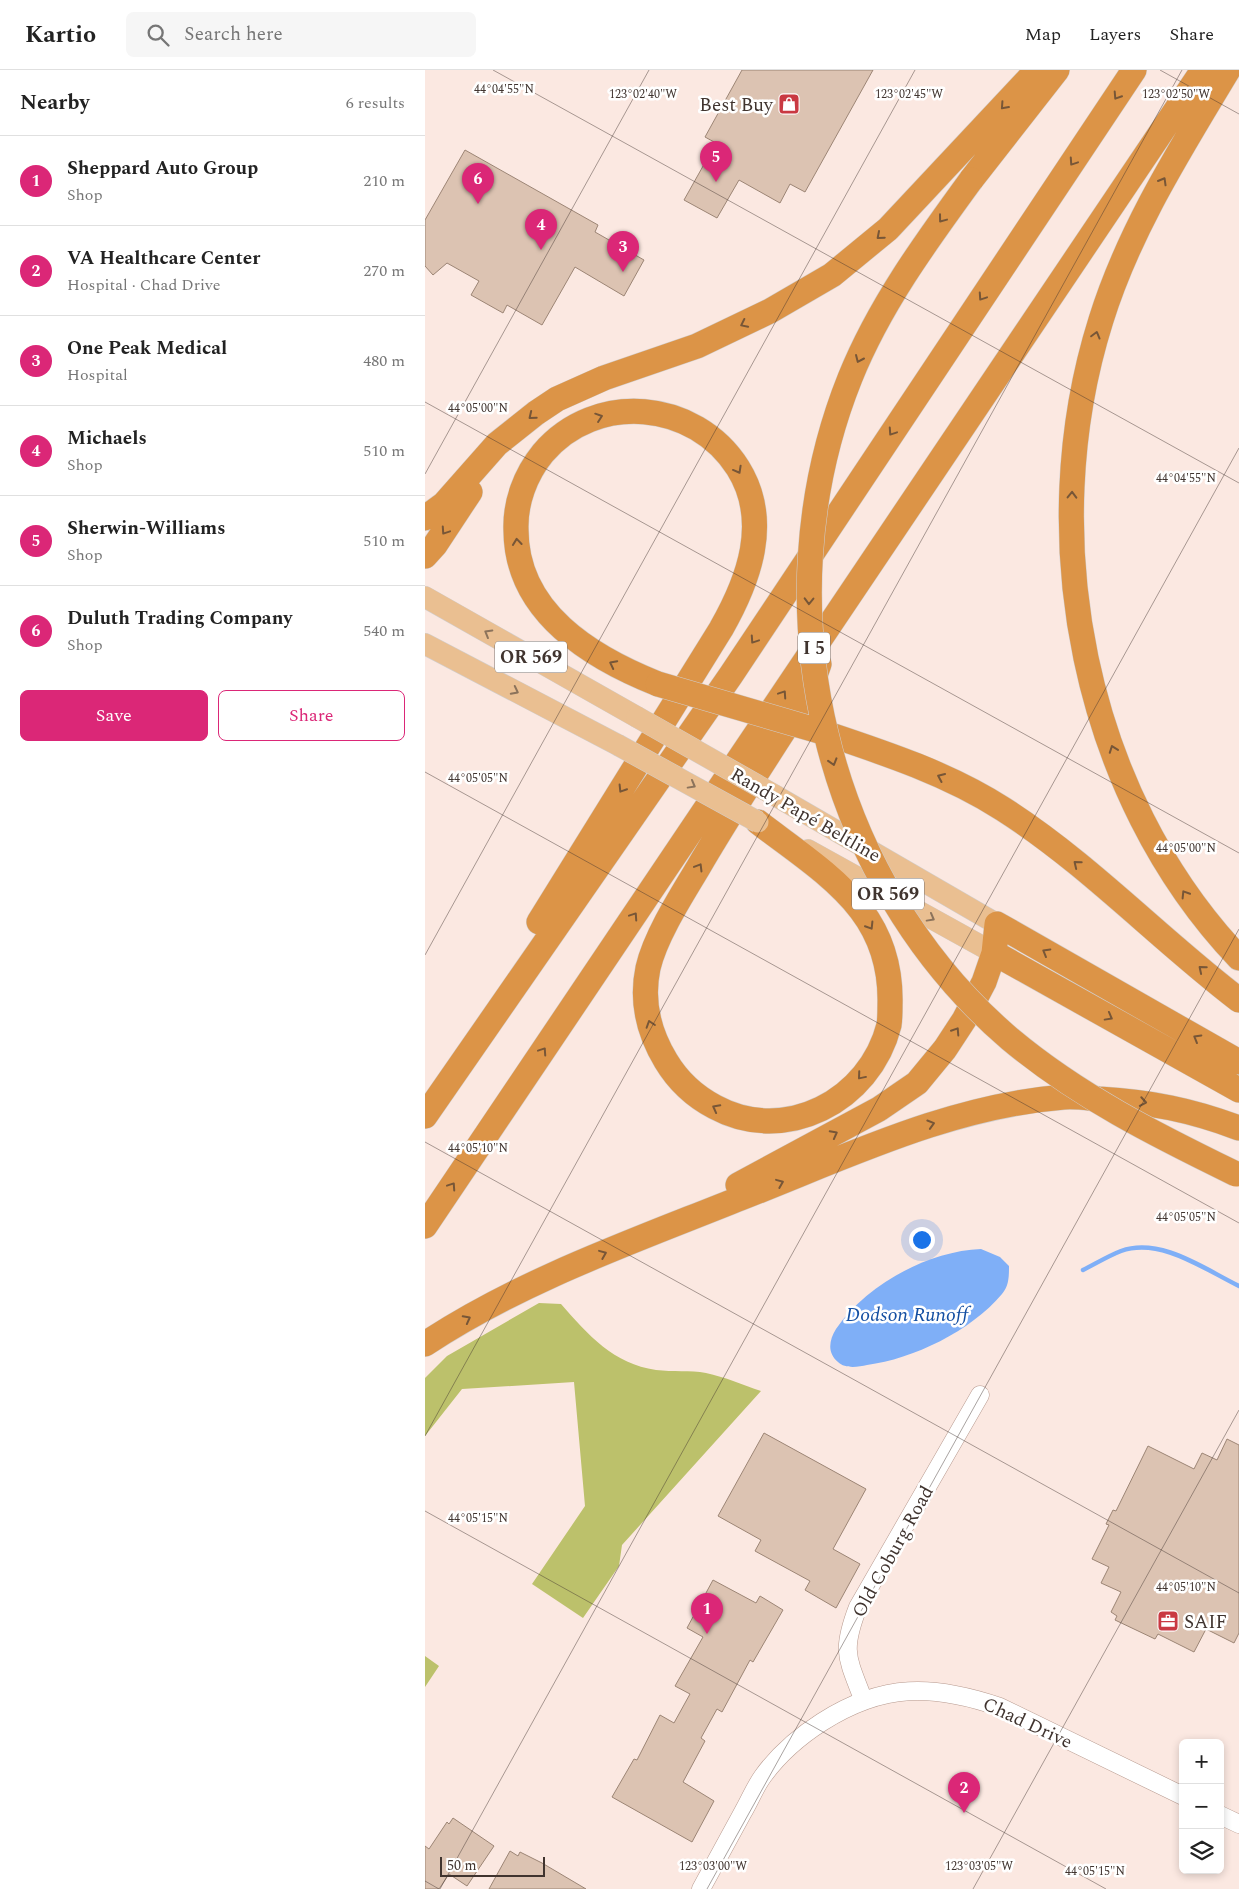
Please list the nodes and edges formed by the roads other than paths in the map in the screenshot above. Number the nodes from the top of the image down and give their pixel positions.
1 (1037, 70) edge
2 (1057, 70) edge
3 (1134, 70) edge
4 (1203, 70) edge
5 (1228, 70) edge
6 (512, 433) junction
7 (425, 518) edge
8 (425, 556) edge
9 (425, 597) edge
10 (838, 612) junction
11 (425, 644) edge
12 (758, 822) junction
13 (997, 924) junction
14 (994, 953) junction
15 (1239, 958) edge
16 (1239, 1000) edge
17 (485, 1026) junction
18 (1239, 1062) edge
19 (1239, 1090) edge
20 (425, 1116) edge
21 (1239, 1128) edge
22 (1237, 1175) edge
23 (425, 1226) edge
24 (637, 1240) junction
25 (425, 1344) edge
26 (980, 1395) dead end
27 (863, 1700) junction
28 (1179, 1794) edge
29 (1224, 1817) edge
30 (1239, 1824) edge
31 (701, 1889) edge

1 -> 6 highway
2 -> 22 highway, bridge
3 -> 17 highway
4 - 10 highway, I 5
15 -> 5 highway
6 - 7 highway
6 -> 8 highway
13 -> 9 main road, Randy Papé Beltline / OR 569, bridge
12 -> 10 highway
23 -> 10 highway, I 5
11 -> 12 main road, Randy Papé Beltline / OR 569, bridge
12 -> 14 main road, Randy Papé Beltline / OR 569
13 - 14 highway
18 -> 13 highway, Randy Papé Beltline / OR 569
14 -> 19 highway, Randy Papé Beltline / OR 569
24 -> 14 highway
16 -> 17 highway, bridge
17 - 20 highway
24 -> 21 highway
25 -> 24 highway
26 - 27 street, Old Coburg Road
27 - 28 street, Chad Drive
27 - 31 street
29 - 30 street

